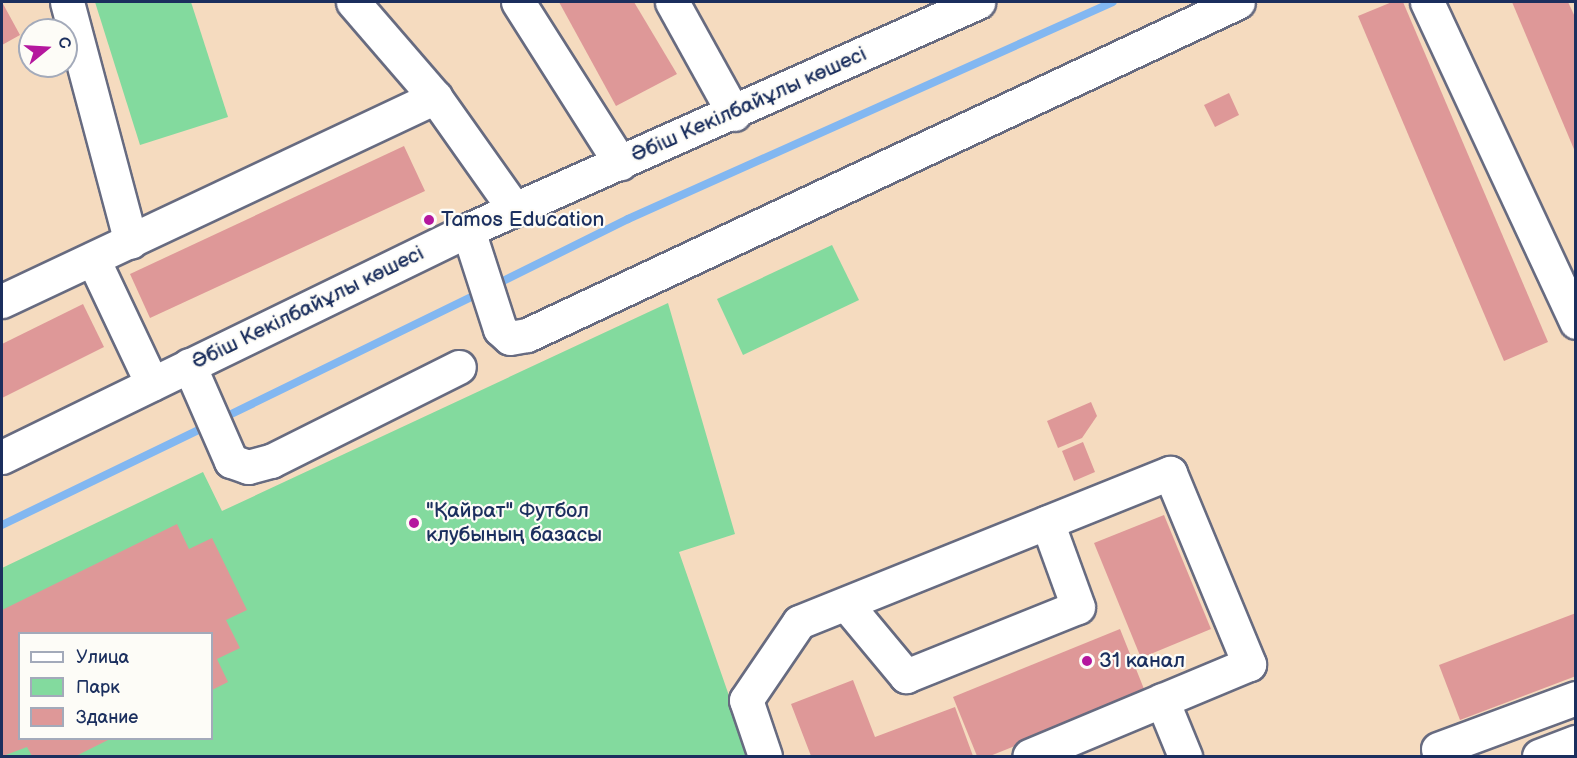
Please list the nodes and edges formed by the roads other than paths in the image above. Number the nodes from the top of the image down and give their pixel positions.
1 (67, 2) edge
2 (353, 2) edge
3 (518, 2) edge
4 (672, 2) edge
5 (978, 2) edge
6 (1238, 2) edge
7 (1427, 2) edge
8 (435, 96) junction
9 (734, 114) junction
10 (620, 163) junction
11 (515, 210) junction
12 (468, 230) junction
13 (131, 242) junction
14 (93, 259) junction
15 (2, 301) edge
16 (1575, 322) edge
17 (189, 365) junction
18 (459, 367) dead end
19 (152, 384) junction
20 (2, 458) edge
21 (1047, 522) junction
22 (846, 604) junction
23 (1575, 698) edge
24 (1162, 700) junction
25 (1575, 742) edge
26 (1438, 749) dead end
27 (765, 756) edge
28 (1029, 756) edge
29 (1185, 756) edge
30 (1539, 756) edge

1 - 13 street
2 - 8 street
3 - 10 street
4 - 9 street
5 - 9 street, Әбіш Кекілбайұлы көшесі
6 - 12 street
7 - 16 street
8 - 11 street
8 - 13 street
9 - 10 street, Әбіш Кекілбайұлы көшесі
10 - 11 street, Әбіш Кекілбайұлы көшесі
11 - 12 street, Әбіш Кекілбайұлы көшесі
12 - 17 street, Әбіш Кекілбайұлы көшесі
13 - 14 street
14 - 15 street
14 - 19 street
17 - 18 street
17 - 19 street, Әбіш Кекілбайұлы көшесі
19 - 20 street, Әбіш Кекілбайұлы көшесі
21 - 22 street
21 - 22 street
21 - 24 street
22 - 27 street
23 - 26 street
24 - 28 street
24 - 29 street
25 - 30 street

